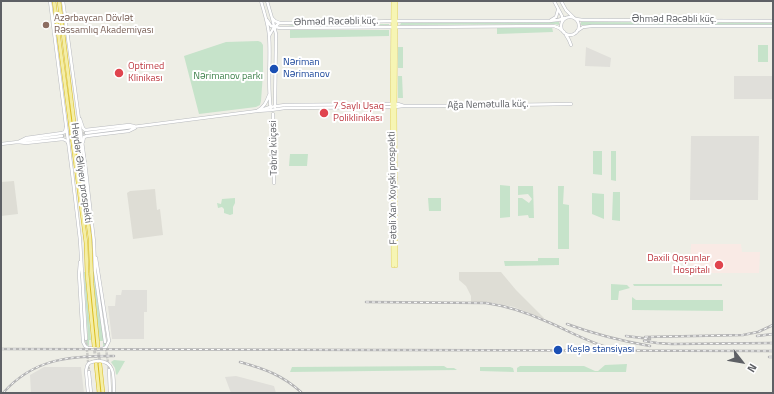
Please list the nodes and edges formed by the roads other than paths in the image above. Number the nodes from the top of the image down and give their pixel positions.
1 (50, 1) edge
2 (54, 1) edge
3 (59, 1) edge
4 (63, 1) edge
5 (262, 1) edge
6 (267, 1) edge
7 (394, 1) edge
8 (554, 1) edge
9 (561, 1) edge
10 (558, 8) junction
11 (272, 18) junction
12 (574, 18) junction
13 (564, 19) junction
14 (266, 20) junction
15 (396, 21) junction
16 (549, 21) junction
17 (773, 21) edge
18 (280, 23) junction
19 (773, 26) edge
20 (274, 27) junction
21 (393, 27) junction
22 (280, 28) junction
23 (564, 33) junction
24 (576, 33) junction
25 (276, 34) junction
26 (269, 37) junction
27 (276, 42) junction
28 (269, 75) junction
29 (275, 75) junction
30 (269, 92) junction
31 (571, 104) dead end
32 (393, 106) junction
33 (275, 108) junction
34 (271, 109) junction
35 (257, 111) junction
36 (273, 114) dead end
37 (79, 117) junction
38 (66, 127) junction
39 (135, 127) junction
40 (86, 133) tunnel mouth
41 (62, 136) tunnel mouth
42 (18, 142) junction
43 (68, 143) junction
44 (1, 144) edge
45 (82, 146) junction
46 (274, 183) dead end
47 (94, 242) junction
48 (80, 248) junction
49 (394, 266) dead end
50 (86, 340) tunnel mouth
51 (106, 342) tunnel mouth
52 (109, 370) tunnel mouth
53 (89, 372) tunnel mouth
54 (89, 393) edge
55 (99, 393) edge
56 (104, 393) edge
57 (110, 393) edge
58 (114, 393) edge

1 - 38 main road
2 - 3 highway, Heydər Əliyev prospekti
4 - 37 main road
5 - 14 main road, Təbriz küçəsi
6 - 11 main road
7 - 15 main road
7 - 15 main road
8 - 10 main road
9 - 12 main road
10 - 13 main road
10 - 16 main road
11 - 18 main road
11 - 20 main road, Təbriz küçəsi
12 - 13 main road
12 - 17 main road, Əhməd Rəcəbli küç.
12 - 24 main road
13 - 16 main road, Əhməd Rəcəbli küç.
13 - 23 main road
14 - 20 main road
14 - 26 main road, Təbriz küçəsi
15 - 16 main road, Əhməd Rəcəbli küç.
15 - 18 main road, Əhməd Rəcəbli küç.
15 - 21 main road
18 - 20 main road
19 - 24 main road, Əhməd Rəcəbli küç.
20 - 22 main road, Əhməd Rəcəbli küç.
20 - 25 main road, Təbriz küçəsi
20 - 26 main road
21 - 22 main road, Əhməd Rəcəbli küç.
21 - 23 main road, Əhməd Rəcəbli küç.
21 - 32 main road, Fətəli Xan Xoyski prospekti
21 - 32 main road, Fətəli Xan Xoyski prospekti
22 - 25 main road
23 - 24 main road
23 - 24 main road
25 - 27 main road, Təbriz küçəsi
26 - 27 main road
26 - 28 main road, Təbriz küçəsi
27 - 29 main road, Təbriz küçəsi
28 - 29 main road
28 - 30 main road, Təbriz küçəsi
29 - 33 main road, Təbriz küçəsi
30 - 34 main road, Təbriz küçəsi
30 - 35 main road
31 - 32 main road, Ağa Nemətulla küç.
32 - 33 main road
32 - 33 main road
32 - 49 main road, Fətəli Xan Xoyski prospekti
33 - 34 main road
34 - 35 main road
35 - 39 main road
36 - 46 main road, Təbriz küçəsi
37 - 39 main road
37 - 45 main road
38 - 42 main road
38 - 43 main road
39 - 40 main road
39 - 45 main road
41 - 42 main road
42 - 43 main road
42 - 44 main road
43 - 48 main road
45 - 47 main road
47 - 48 main road
47 - 51 main road
48 - 50 main road
52 - 57 main road
53 - 54 main road
54 - 58 main road
55 - 56 highway

